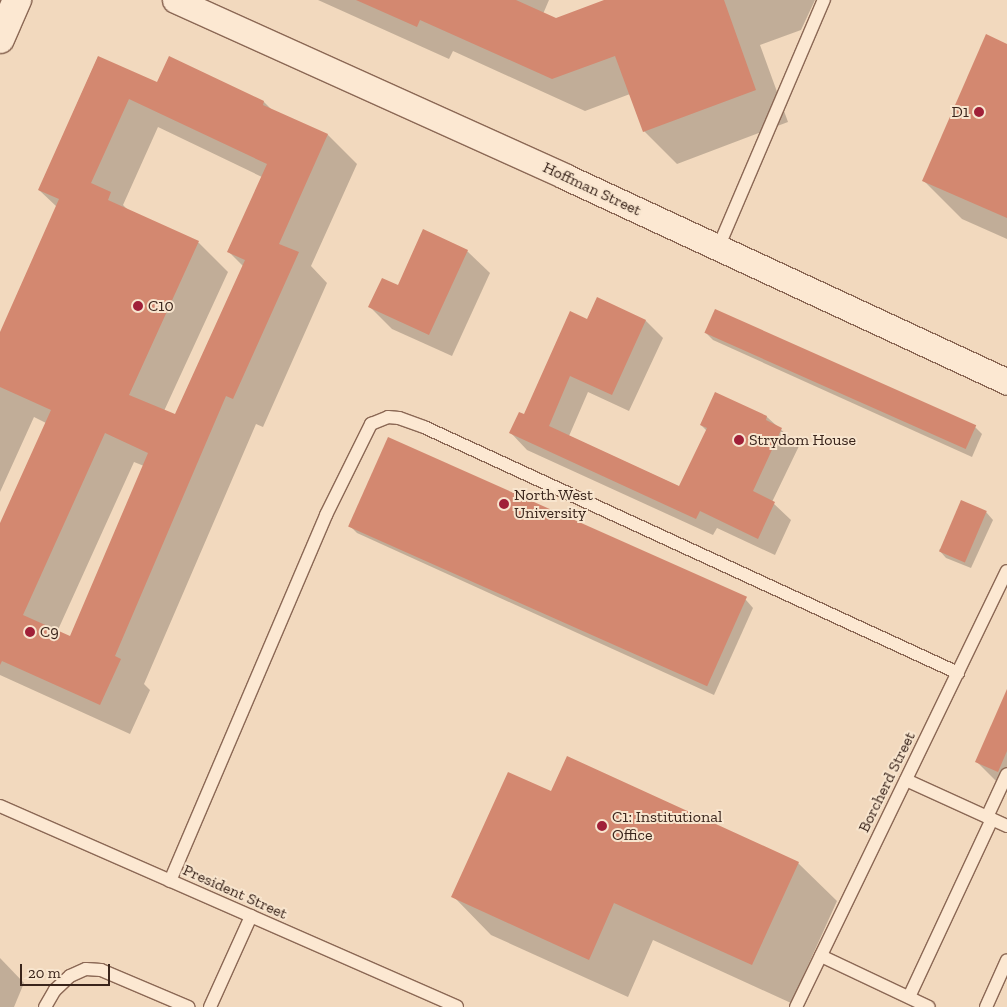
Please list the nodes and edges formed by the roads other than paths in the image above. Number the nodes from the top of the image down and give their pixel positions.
1 (17, 0) edge
2 (175, 0) edge
3 (824, 0) edge
4 (0, 39) edge
5 (718, 248) junction
6 (1007, 382) edge
7 (1007, 571) edge
8 (958, 673) junction
9 (1007, 774) edge
10 (906, 780) junction
11 (0, 806) edge
12 (990, 818) junction
13 (1007, 826) edge
14 (170, 881) junction
15 (251, 916) junction
16 (821, 956) junction
17 (1007, 960) edge
18 (909, 997) junction
19 (45, 1007) edge
20 (188, 1007) edge
21 (210, 1007) edge
22 (456, 1007) edge
23 (796, 1007) edge
24 (929, 1007) edge
25 (986, 1007) edge

1 - 4 street
2 - 5 street, Hoffman Street
3 - 5 lane
5 - 6 street, Hoffman Street
7 - 8 lane, Borcherd Street
8 - 10 lane, Borcherd Street
8 - 14 lane
9 - 12 lane
10 - 12 lane
10 - 16 lane, Borcherd Street
11 - 14 lane, President Street
12 - 13 lane
12 - 18 lane
14 - 15 lane, President Street
15 - 21 lane
15 - 22 lane, President Street
16 - 18 lane
16 - 23 lane, Borcherd Street
17 - 25 lane
18 - 24 lane
19 - 20 lane

